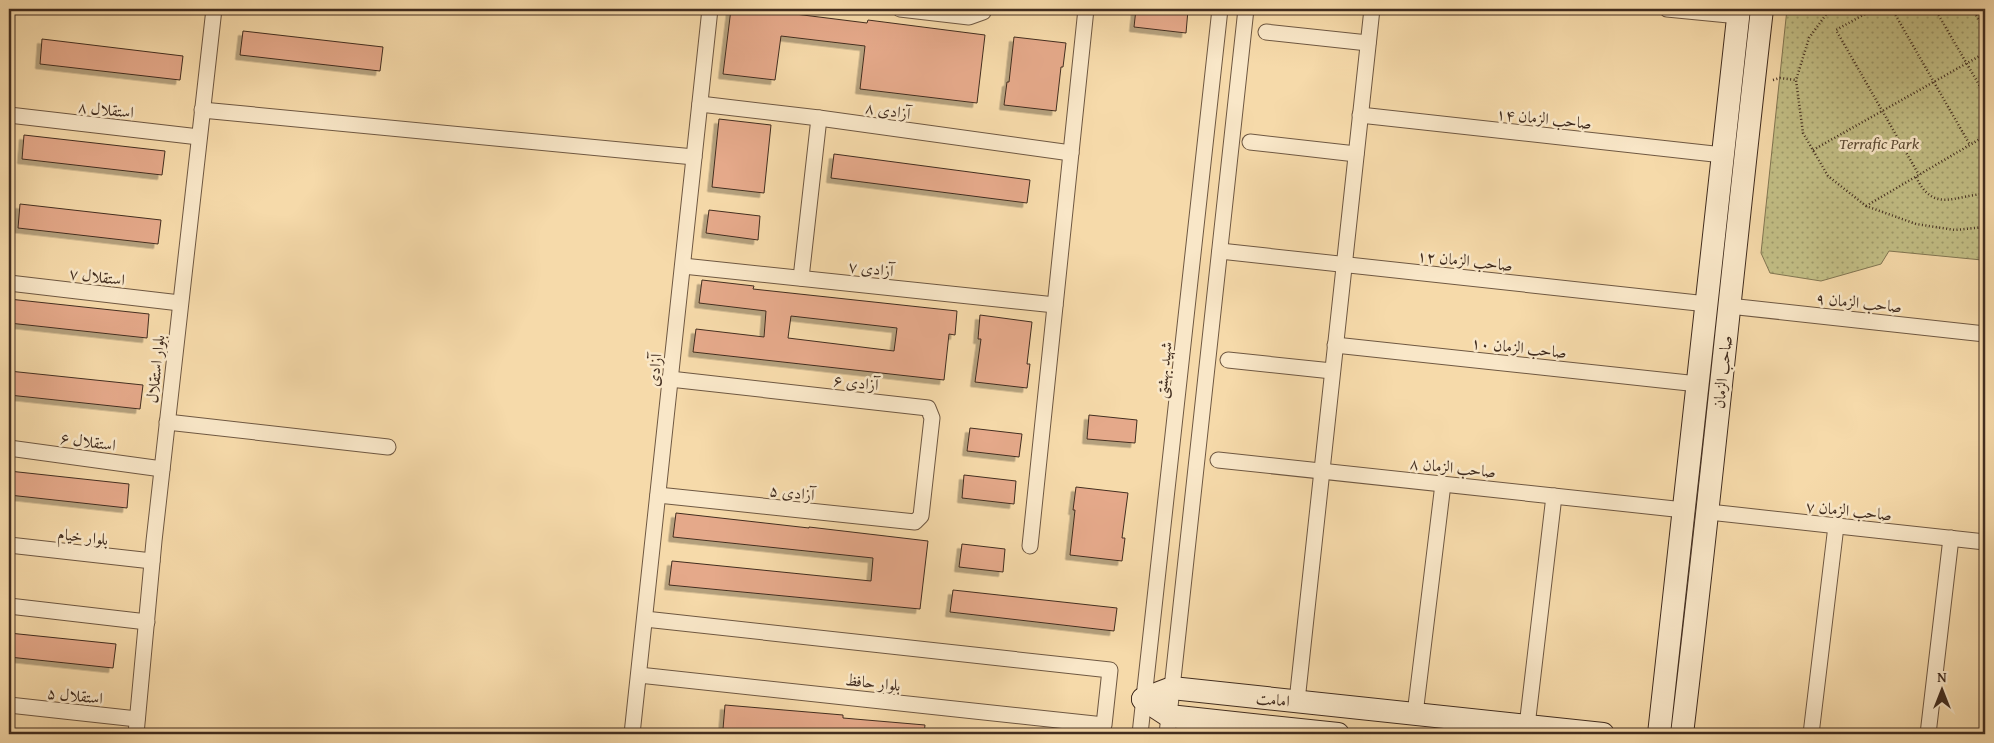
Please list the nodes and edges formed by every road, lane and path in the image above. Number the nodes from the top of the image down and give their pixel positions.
1 (214, 9) edge
2 (710, 9) edge
3 (900, 9) edge
4 (983, 9) edge
5 (1086, 9) edge
6 (1220, 9) edge
7 (1246, 9) edge
8 (1372, 9) edge
9 (1667, 9) edge
10 (1762, 9) edge
11 (1830, 9) edge
12 (1874, 9) edge
13 (1892, 9) edge
14 (1935, 9) edge
15 (1973, 9) edge
16 (1739, 13) edge
17 (1985, 27) edge
18 (1266, 32) dead end
19 (1368, 43) junction
20 (1985, 53) edge
21 (1967, 63) junction
22 (1934, 82) junction
23 (1985, 95) edge
24 (700, 104) junction
25 (202, 110) junction
26 (1882, 110) junction
27 (9, 115) edge
28 (1360, 116) junction
29 (819, 118) junction
30 (199, 136) junction
31 (1985, 136) edge
32 (1250, 142) dead end
33 (1970, 145) junction
34 (1813, 150) junction
35 (1071, 153) junction
36 (1356, 154) junction
37 (1724, 155) junction
38 (694, 157) junction
39 (1919, 175) junction
40 (1916, 177) junction
41 (1985, 194) edge
42 (1866, 206) junction
43 (1985, 227) edge
44 (1220, 251) junction
45 (1344, 265) junction
46 (683, 266) junction
47 (801, 278) junction
48 (9, 284) edge
49 (180, 303) junction
50 (1707, 304) junction
51 (1055, 305) junction
52 (1729, 306) junction
53 (1985, 334) edge
54 (1335, 345) junction
55 (1228, 360) dead end
56 (1332, 371) junction
57 (670, 379) junction
58 (1698, 384) junction
59 (167, 422) junction
60 (388, 447) dead end
61 (9, 448) edge
62 (1218, 460) dead end
63 (162, 470) junction
64 (1324, 471) junction
65 (1442, 484) junction
66 (658, 496) junction
67 (1554, 496) junction
68 (1684, 510) junction
69 (1708, 512) junction
70 (922, 516) joint
71 (1836, 526) junction
72 (1951, 538) junction
73 (1985, 542) edge
74 (9, 545) edge
75 (1030, 546) dead end
76 (152, 561) junction
77 (9, 606) edge
78 (645, 619) junction
79 (147, 622) junction
80 (639, 675) junction
81 (1172, 688) junction
82 (1143, 699) junction
83 (1296, 701) junction
84 (9, 705) edge
85 (1415, 714) junction
86 (1168, 725) edge
87 (1527, 726) junction
88 (136, 727) edge
89 (1292, 732) edge
90 (632, 734) edge
91 (1140, 734) edge
92 (1338, 734) edge
93 (1603, 734) edge
94 (1659, 734) edge
95 (1682, 734) edge
96 (1811, 734) edge
97 (1928, 734) edge

1 - 25 street, بلوار استقلال
2 - 24 street, آزادی
3 - 4 street
5 - 35 street
6 - 82 street, شهید بهشتی
7 - 44 street
8 - 19 street
9 - 16 street
10 - 52 street, صاحب الزمان
11 - 34 path
12 - 26 path
13 - 22 path
14 - 21 path
15 - 17 path
16 - 37 street, صاحب الزمان
18 - 19 street
19 - 28 street
20 - 21 path
21 - 22 path
21 - 23 path
22 - 26 path
22 - 33 path
24 - 29 street, آزادی ۸
24 - 38 street, آزادی
25 - 30 street, بلوار استقلال
25 - 38 street
26 - 34 path
26 - 39 path
27 - 30 street, استقلال ۸
28 - 36 street
28 - 37 street, صاحب الزمان ۱۴
29 - 35 street, آزادی ۸
29 - 47 street
30 - 49 street, بلوار استقلال
31 - 33 path
32 - 36 street
33 - 39 path
34 - 42 path
35 - 51 street
36 - 45 street
37 - 50 street, صاحب الزمان
38 - 46 street, آزادی
39 - 40 path
40 - 41 path
40 - 42 path
42 - 43 path
44 - 45 street, صاحب الزمان ۱۲
44 - 81 street
45 - 50 street, صاحب الزمان ۱۲
45 - 54 street
46 - 47 street, آزادی ۷
46 - 57 street, آزادی
47 - 51 street, آزادی ۷
48 - 49 street, استقلال ۷
49 - 59 street, بلوار استقلال
50 - 52 street
50 - 58 street, صاحب الزمان
51 - 75 street
52 - 53 street, صاحب الزمان ۹
52 - 69 street, صاحب الزمان
54 - 56 street
54 - 58 street, صاحب الزمان ۱۰
55 - 56 street
56 - 64 street
57 - 66 street, آزادی
57 - 70 street, آزادی ۶
58 - 68 street, صاحب الزمان
59 - 60 street
59 - 63 street, بلوار استقلال
61 - 63 street, استقلال ۶
62 - 64 street, صاحب الزمان ۸
63 - 76 street, بلوار استقلال
64 - 65 street, صاحب الزمان ۸
64 - 83 street
65 - 67 street, صاحب الزمان ۸
65 - 85 street
66 - 70 street, آزادی ۵
66 - 78 street, آزادی
67 - 68 street, صاحب الزمان ۸
67 - 87 street
68 - 69 street
68 - 94 street, صاحب الزمان
69 - 71 street, صاحب الزمان ۷
69 - 95 street, صاحب الزمان
71 - 72 street, صاحب الزمان ۷
71 - 96 street
72 - 73 street, صاحب الزمان ۷
72 - 97 street
74 - 76 street, بلوار خیام
76 - 79 street, بلوار استقلال
77 - 79 street
78 - 80 street, آزادی
78 - 80 street, بلوار حافظ
79 - 88 street, بلوار استقلال
80 - 90 street, آزادی
81 - 82 street, امامت
81 - 83 street, امامت
81 - 86 street
82 - 86 street, امامت
82 - 91 street, شهید بهشتی
83 - 85 street, امامت
84 - 88 street, استقلال ۵
85 - 87 street, امامت
86 - 89 street, امامت
87 - 93 street, امامت
89 - 92 street, امامت

